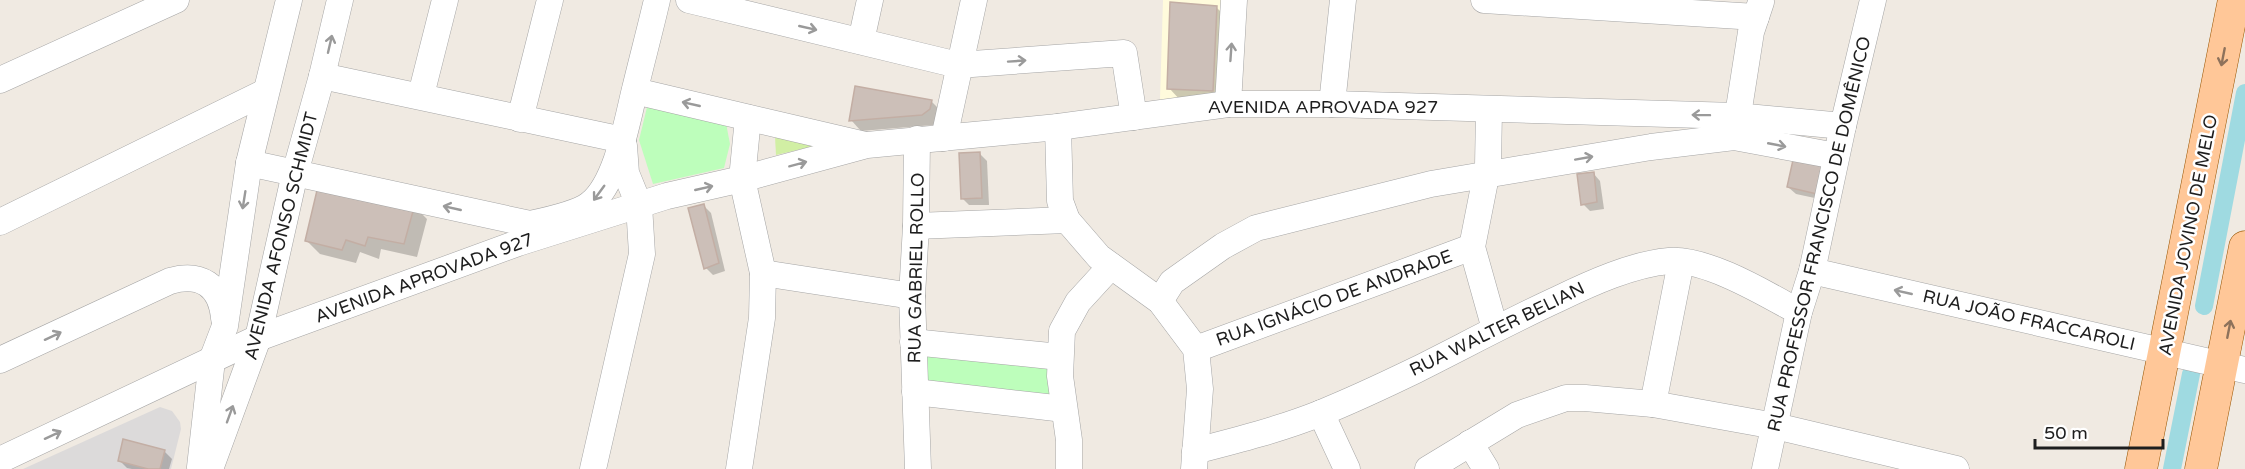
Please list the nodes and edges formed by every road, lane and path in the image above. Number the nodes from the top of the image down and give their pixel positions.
1 (176, 0) edge
2 (289, 0) edge
3 (340, 0) edge
4 (445, 0) edge
5 (550, 0) edge
6 (657, 0) edge
7 (689, 0) edge
8 (870, 0) edge
9 (974, 0) edge
10 (1234, 0) edge
11 (1342, 0) edge
12 (1484, 0) edge
13 (1873, 0) edge
14 (2234, 0) edge
15 (764, 8) edge
16 (1753, 13) edge
17 (861, 40) junction
18 (958, 65) junction
19 (322, 76) junction
20 (0, 80) edge
21 (635, 91) junction
22 (265, 92) junction
23 (421, 95) junction
24 (1228, 104) junction
25 (1332, 104) junction
26 (1489, 111) junction
27 (1134, 117) junction
28 (748, 118) junction
29 (520, 119) junction
30 (1843, 126) junction
31 (1058, 127) junction
32 (1735, 127) junction
33 (944, 138) junction
34 (917, 139) junction
35 (623, 140) junction
36 (867, 145) junction
37 (1836, 156) junction
38 (249, 164) junction
39 (1541, 166) junction
40 (295, 173) junction
41 (1485, 174) junction
42 (742, 179) junction
43 (639, 205) junction
44 (492, 217) junction
45 (1067, 220) junction
46 (0, 222) edge
47 (916, 226) junction
48 (2245, 247) edge
49 (1472, 248) junction
50 (480, 257) junction
51 (1681, 262) junction
52 (1111, 266) junction
53 (1812, 271) junction
54 (763, 273) junction
55 (912, 296) junction
56 (1160, 301) junction
57 (1799, 312) junction
58 (225, 326) junction
59 (1495, 329) junction
60 (258, 338) junction
61 (913, 342) junction
62 (1196, 349) junction
63 (2165, 351) junction
64 (1060, 357) junction
65 (0, 360) edge
66 (212, 360) junction
67 (2233, 367) edge
68 (915, 392) junction
69 (1653, 404) junction
70 (1064, 409) junction
71 (1321, 413) junction
72 (1775, 426) junction
73 (1470, 443) junction
74 (0, 460) edge
75 (1194, 460) edge
76 (200, 469) edge
77 (210, 469) edge
78 (593, 469) edge
79 (739, 469) edge
80 (918, 469) edge
81 (1069, 469) edge
82 (1347, 469) edge
83 (1428, 469) edge
84 (1486, 469) edge
85 (1765, 469) edge
86 (1956, 469) edge
87 (2141, 469) edge
88 (2201, 469) edge

1 - 20 street
2 - 22 street, AVENIDA AFONSO SCHMIDT
19 -> 3 street, AVENIDA AFONSO SCHMIDT
4 - 23 street
5 - 29 street
6 - 21 street
7 - 15 street
8 - 17 street
9 - 18 street
24 -> 10 street
11 - 25 street
12 - 16 street
13 - 30 street, RUA PROFESSOR FRANCISCO DE DOMÊNICO
14 -> 63 main road, AVENIDA JOVINO DE MELO
15 -> 17 street
16 - 32 street
17 - 18 street
18 -> 27 street
18 - 33 street
19 - 23 street
19 - 40 street, AVENIDA AFONSO SCHMIDT
28 -> 21 street
21 - 35 street
22 - 38 street, AVENIDA AFONSO SCHMIDT
22 - 46 street
23 - 29 street
24 - 25 street, AVENIDA APROVADA 927
24 - 27 street, AVENIDA APROVADA 927
25 - 26 street, AVENIDA APROVADA 927
32 -> 26 street, AVENIDA APROVADA 927
26 - 39 street
26 - 41 street
27 - 31 street, AVENIDA APROVADA 927
28 - 36 street
28 - 42 street
29 - 35 street
30 - 32 street, AVENIDA APROVADA 927
30 - 37 street, RUA PROFESSOR FRANCISCO DE DOMÊNICO
31 - 33 street, AVENIDA APROVADA 927
31 - 45 street
32 -> 37 street
39 -> 32 street
33 - 34 street, AVENIDA APROVADA 927
34 - 36 street, AVENIDA APROVADA 927
34 - 47 street, RUA GABRIEL ROLLO
35 - 43 street
35 -> 44 street
42 -> 36 street, AVENIDA APROVADA 927
37 - 53 street, RUA PROFESSOR FRANCISCO DE DOMÊNICO
38 - 40 street
38 -> 58 street, AVENIDA AFONSO SCHMIDT
39 - 41 street
44 -> 40 street
40 - 60 street, AVENIDA AFONSO SCHMIDT
41 - 49 street
41 - 56 street
43 -> 42 street, AVENIDA APROVADA 927
42 - 54 street
43 - 50 street, AVENIDA APROVADA 927
43 - 78 street
44 - 50 street
45 - 47 street
45 - 52 street
47 - 55 street, RUA GABRIEL ROLLO
67 -> 48 main road
49 - 59 street
49 - 62 street, RUA IGNÁCIO DE ANDRADE
50 - 60 street, AVENIDA APROVADA 927
51 - 57 street, RUA WALTER BELIAN
51 - 59 street, RUA WALTER BELIAN
51 - 69 street
52 - 56 street
52 - 64 street
53 - 57 street, RUA PROFESSOR FRANCISCO DE DOMÊNICO
63 -> 53 street, RUA JOÃO FRACCAROLI
54 - 55 street
54 - 79 street
55 - 61 street, RUA GABRIEL ROLLO
56 - 62 street
57 - 72 street, RUA PROFESSOR FRANCISCO DE DOMÊNICO
65 -> 58 street
58 - 66 street, AVENIDA AFONSO SCHMIDT
59 - 71 street, RUA WALTER BELIAN
60 - 66 street, AVENIDA APROVADA 927
77 -> 60 street, AVENIDA AFONSO SCHMIDT
61 - 64 street
61 - 68 street, RUA GABRIEL ROLLO
62 - 75 street
63 - 67 street, RUA JOÃO FRACCAROLI
63 - 87 main road, AVENIDA JOVINO DE MELO
64 - 70 street
74 -> 66 street, AVENIDA APROVADA 927
66 - 76 street, AVENIDA AFONSO SCHMIDT
67 - 88 main road
68 - 70 street
68 - 80 street, RUA GABRIEL ROLLO
69 - 72 street
69 - 73 street
70 - 81 street
71 - 75 street, RUA WALTER BELIAN
71 - 82 street
72 - 85 street, RUA PROFESSOR FRANCISCO DE DOMÊNICO
72 - 86 street
73 - 83 street
73 - 84 street

